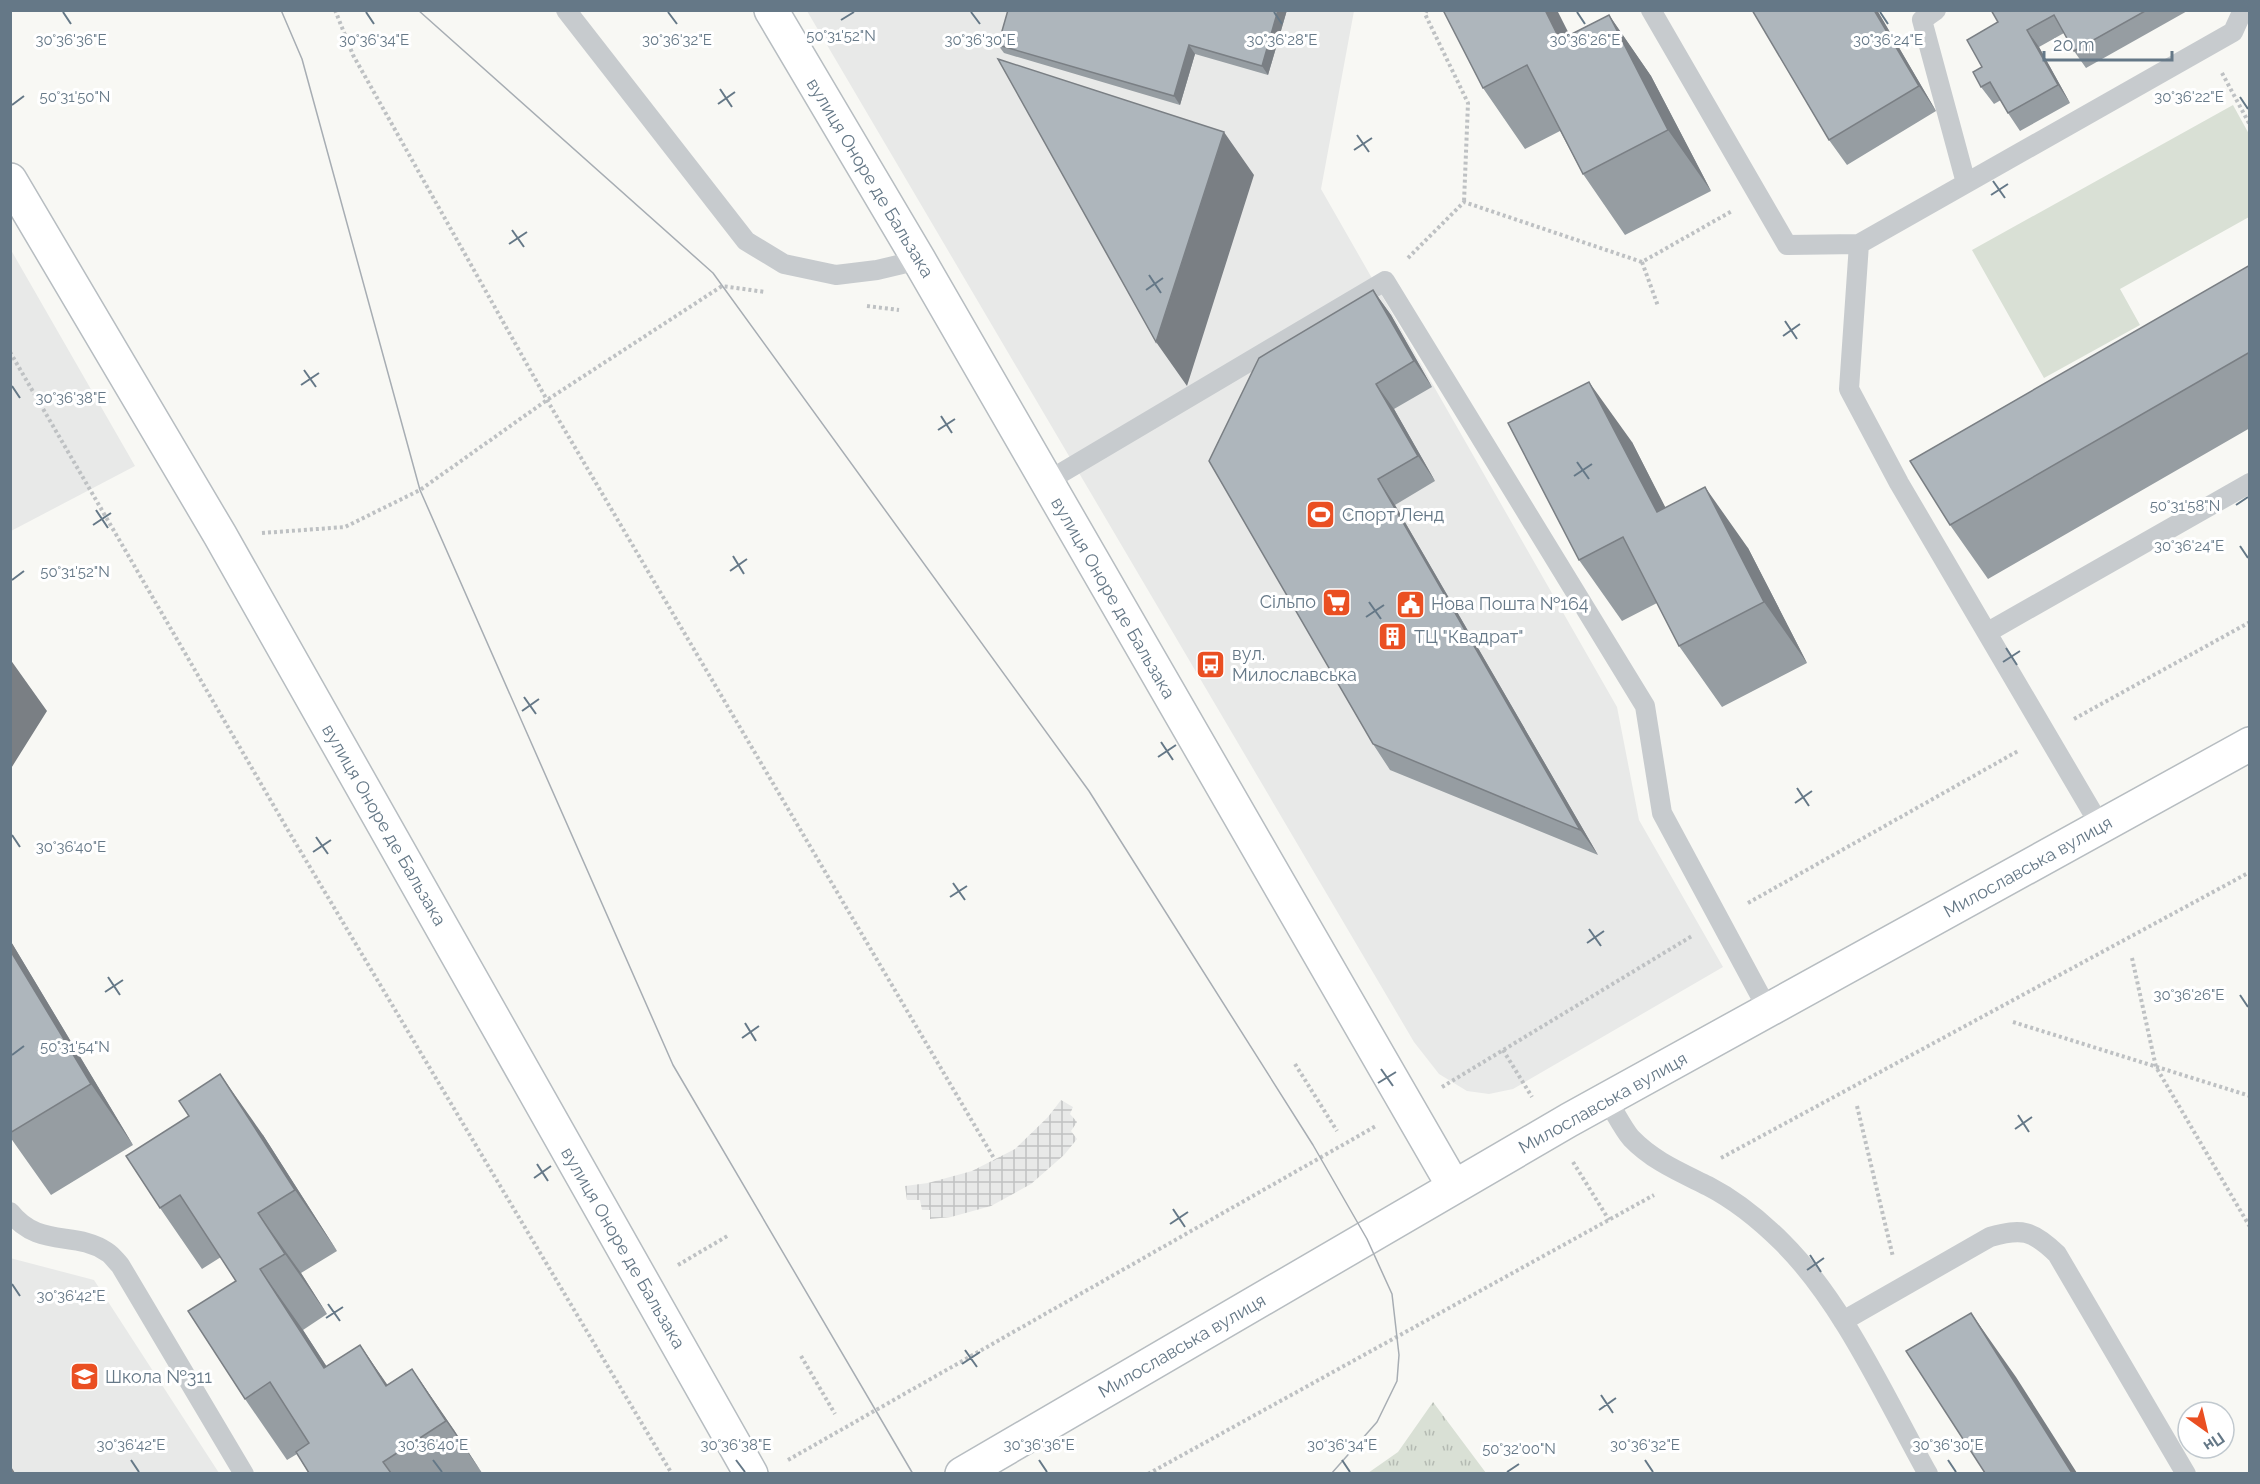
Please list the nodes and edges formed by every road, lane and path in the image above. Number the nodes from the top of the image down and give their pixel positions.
1 (335, 10) edge
2 (566, 10) edge
3 (771, 10) edge
4 (1427, 10) edge
5 (1651, 10) edge
6 (1936, 10) edge
7 (2243, 10) edge
8 (2208, 46) junction
9 (2250, 125) edge
10 (10, 180) edge
11 (1966, 183) junction
12 (1759, 196) junction
13 (1464, 202) junction
14 (1859, 244) junction
15 (919, 260) junction
16 (1642, 262) junction
17 (1385, 281) junction
18 (770, 292) dead end
19 (864, 306) dead end
20 (1658, 306) dead end
21 (900, 310) dead end
22 (10, 352) edge
23 (547, 400) junction
24 (1920, 471) edge
25 (1046, 482) junction
26 (1899, 483) junction
27 (2250, 483) edge
28 (220, 536) junction
29 (2250, 622) edge
30 (1988, 632) junction
31 (2048, 734) junction
32 (2250, 744) edge
33 (2101, 827) junction
34 (1719, 920) junction
35 (2132, 958) dead end
36 (1768, 1010) junction
37 (2013, 1022) dead end
38 (1295, 1064) dead end
39 (2157, 1067) junction
40 (2250, 1096) edge
41 (1607, 1100) junction
42 (1857, 1106) dead end
43 (1407, 1108) junction
44 (1337, 1131) dead end
45 (995, 1160) dead end
46 (1454, 1187) junction
47 (10, 1212) edge
48 (2250, 1227) edge
49 (729, 1234) dead end
50 (645, 1285) junction
51 (1900, 1288) junction
52 (1842, 1321) junction
53 (801, 1356) dead end
54 (835, 1414) dead end
55 (784, 1462) dead end
56 (244, 1473) edge
57 (672, 1473) edge
58 (751, 1473) edge
59 (962, 1473) edge
60 (1928, 1473) edge
61 (2186, 1473) edge

1 - 23 path
2 - 15 lane
3 - 15 street, вулиця Оноре де Бальзака
4 - 13 path
5 - 12 lane
6 - 11 lane
7 - 8 lane
8 - 9 path
8 - 11 lane
10 - 28 street, вулиця Оноре де Бальзака
11 - 14 lane
12 - 14 lane
12 - 16 path
13 - 16 path
13 - 17 path
14 - 26 lane
15 - 25 street, вулиця Оноре де Бальзака
16 - 20 path
17 - 25 lane
17 - 34 lane
18 - 23 path
19 - 21 path
22 - 57 path
23 - 28 path
23 - 45 path
24 - 26 lane
25 - 43 street, вулиця Оноре де Бальзака
26 - 30 lane
27 - 30 lane
28 - 50 street, вулиця Оноре де Бальзака
29 - 31 path
30 - 31 lane
31 - 33 lane
31 - 34 path
32 - 33 street, Милославська вулиця
33 - 36 street, Милославська вулиця
34 - 36 lane
34 - 43 path
35 - 39 path
36 - 41 street, Милославська вулиця
37 - 39 path
38 - 44 path
39 - 40 path
39 - 48 path
41 - 46 street, Милославська вулиця
41 - 52 lane
42 - 51 path
43 - 46 street, вулиця Оноре де Бальзака
43 - 55 path
46 - 59 street, Милославська вулиця
47 - 56 lane
49 - 50 path
50 - 58 street, вулиця Оноре де Бальзака
51 - 52 lane
51 - 61 lane
52 - 60 lane
53 - 54 path

